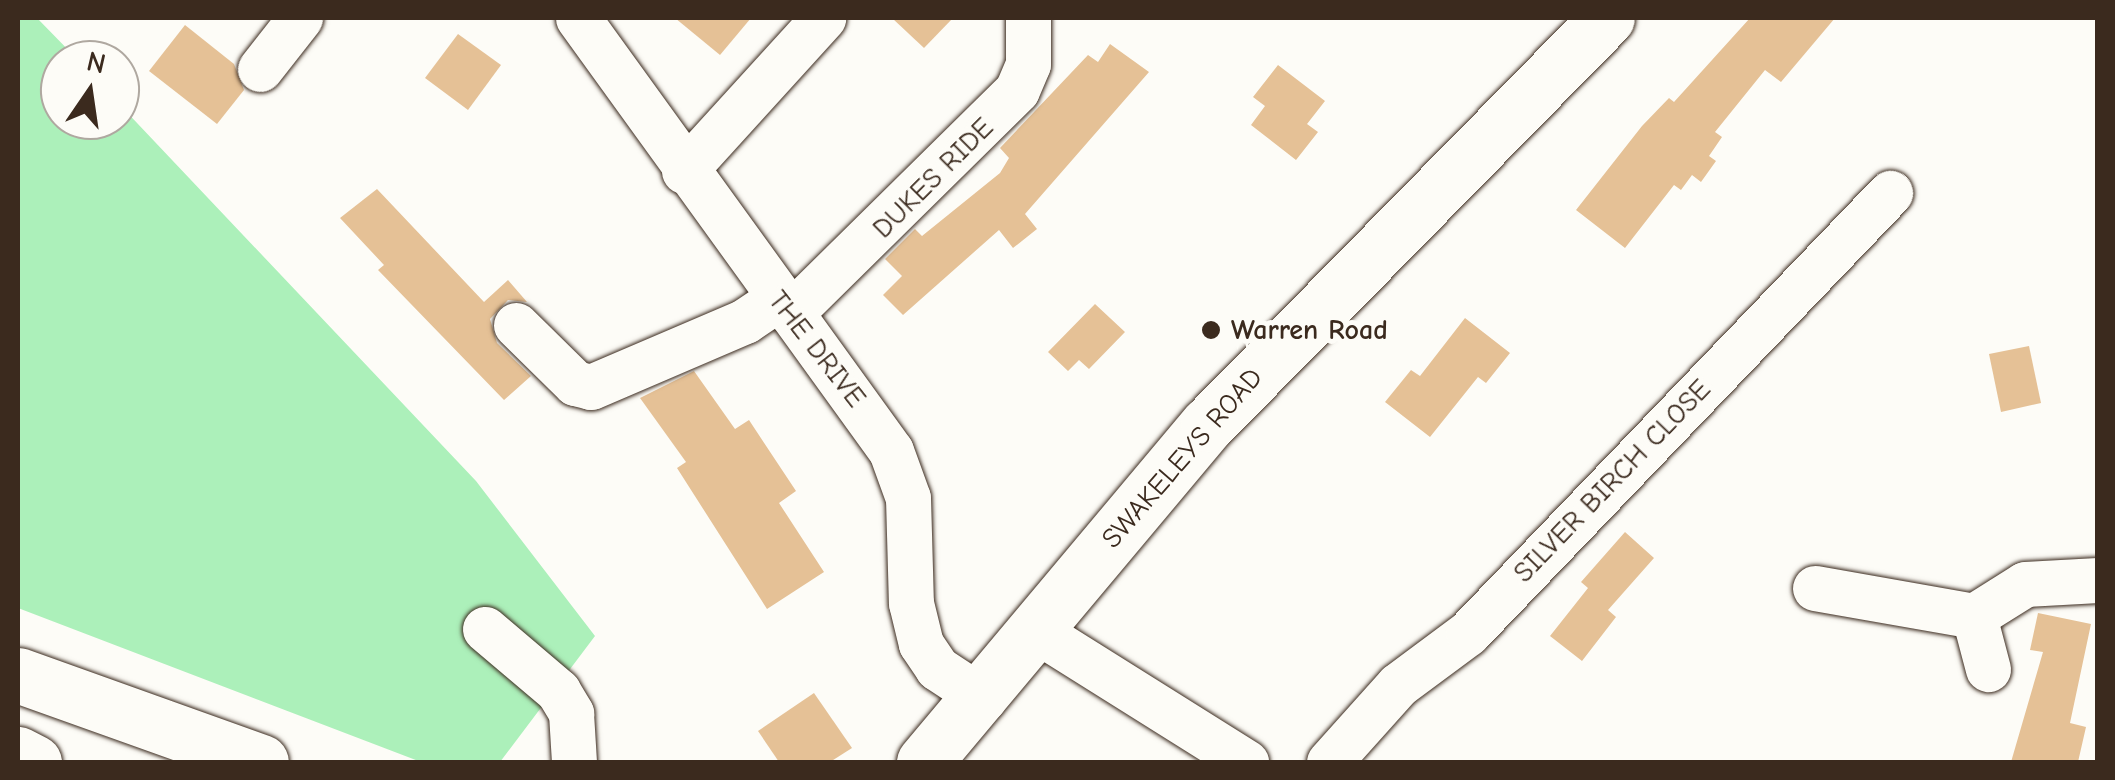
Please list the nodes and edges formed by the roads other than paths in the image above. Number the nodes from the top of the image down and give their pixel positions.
1 (300, 18) edge
2 (578, 18) edge
3 (823, 18) edge
4 (1028, 18) edge
5 (1590, 24) edge
6 (260, 69) dead end
7 (684, 172) junction
8 (1890, 193) dead end
9 (785, 305) junction
10 (516, 325) dead end
11 (2098, 580) edge
12 (1815, 588) dead end
13 (1974, 616) junction
14 (485, 628) dead end
15 (1037, 630) junction
16 (1988, 669) dead end
17 (18, 674) edge
18 (984, 699) junction
19 (18, 754) edge
20 (34, 762) edge
21 (261, 762) edge
22 (574, 762) edge
23 (924, 762) edge
24 (967, 762) edge
25 (1246, 762) edge
26 (1329, 762) edge

1 - 6 street
2 - 7 street, THE DRIVE
3 - 7 street
4 - 9 street, DUKES RIDE
5 - 15 main road, SWAKELEYS ROAD
7 - 9 street, THE DRIVE
8 - 26 street, SILVER BIRCH CLOSE
9 - 10 street, DUKES RIDE
9 - 18 street, THE DRIVE
11 - 13 street
12 - 13 street
13 - 16 street
14 - 22 street
15 - 18 main road, SWAKELEYS ROAD
15 - 25 street
17 - 21 main road
18 - 23 main road, SWAKELEYS ROAD
18 - 24 main road, SWAKELEYS ROAD
19 - 20 main road

